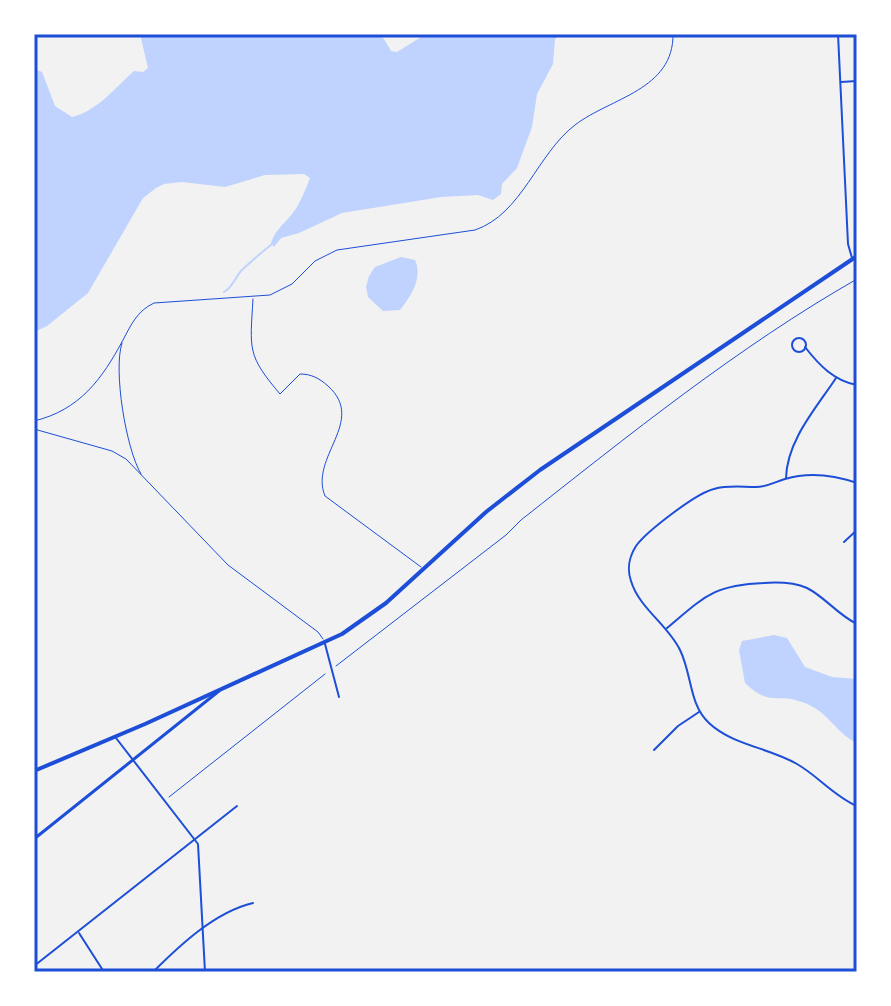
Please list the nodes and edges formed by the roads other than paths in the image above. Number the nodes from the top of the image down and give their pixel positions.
1 (75, 34) edge
2 (112, 34) edge
3 (673, 34) edge
4 (838, 34) edge
5 (857, 81) edge
6 (840, 82) junction
7 (855, 258) edge
8 (253, 297) junction
9 (123, 339) junction
10 (805, 347) dead end
11 (836, 378) junction
12 (857, 385) edge
13 (34, 421) edge
14 (34, 429) edge
15 (143, 476) junction
16 (786, 479) junction
17 (857, 483) edge
18 (857, 530) edge
19 (844, 542) dead end
20 (424, 569) junction
21 (857, 624) edge
22 (666, 629) junction
23 (325, 643) junction
24 (222, 689) junction
25 (339, 697) dead end
26 (700, 712) junction
27 (115, 737) junction
28 (654, 750) dead end
29 (133, 761) junction
30 (34, 771) edge
31 (237, 806) dead end
32 (857, 806) edge
33 (34, 839) edge
34 (195, 840) junction
35 (253, 903) dead end
36 (203, 929) junction
37 (78, 932) junction
38 (34, 966) edge
39 (104, 972) edge
40 (153, 972) edge
41 (205, 972) edge

1 - 2 lane
3 - 8 lane
4 - 6 street
5 - 6 street
6 - 7 street
7 - 20 main road
8 - 9 lane
8 - 20 lane
9 - 13 lane
9 - 15 lane
10 - 11 street
11 - 12 street
11 - 16 street
14 - 15 lane
15 - 23 lane
16 - 17 street
16 - 22 street
18 - 19 street
20 - 23 main road
21 - 22 street
22 - 26 street
23 - 24 main road
23 - 25 street
24 - 27 main road
24 - 29 street
26 - 28 street
26 - 32 street
27 - 29 street
27 - 30 main road
29 - 33 street
29 - 34 street
31 - 34 street
34 - 36 street
34 - 37 street
35 - 36 street
36 - 40 street
36 - 41 street
37 - 38 street
37 - 39 street

